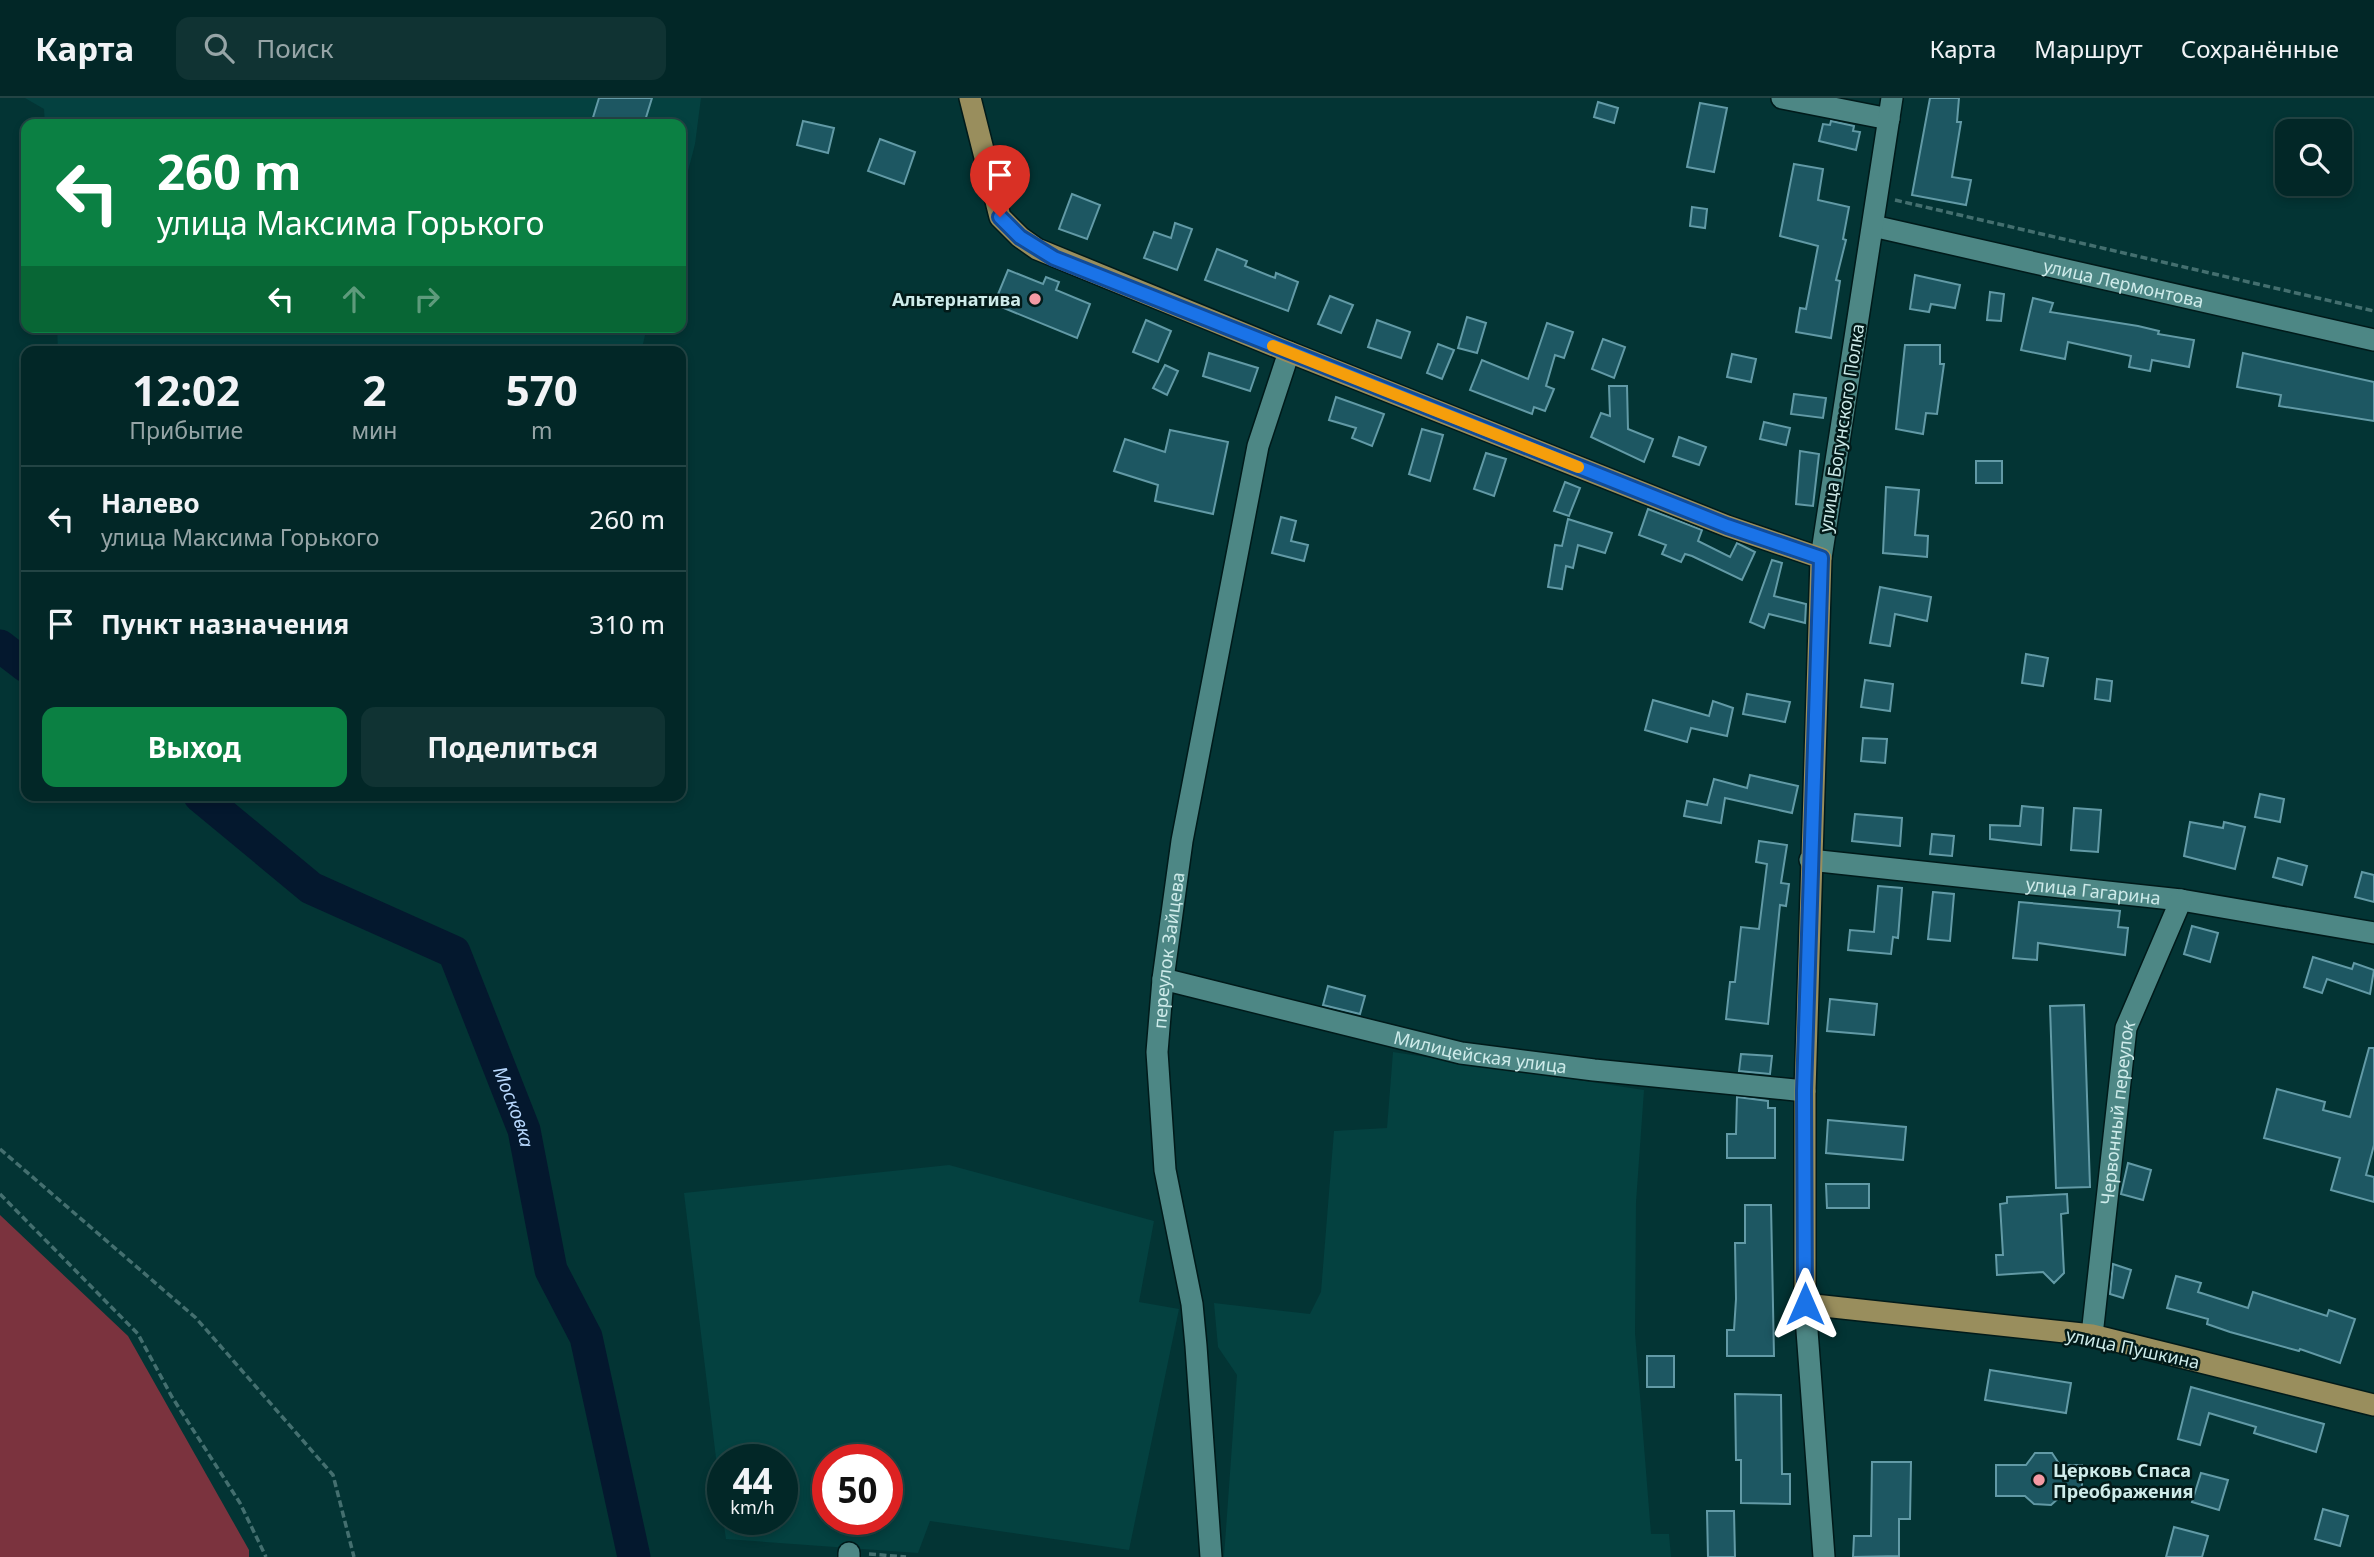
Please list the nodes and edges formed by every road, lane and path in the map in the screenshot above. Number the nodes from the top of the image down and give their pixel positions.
1 (970, 98) edge
2 (1782, 98) edge
3 (1890, 109) edge
4 (1877, 196) junction
5 (1873, 226) junction
6 (2374, 310) edge
7 (2374, 340) edge
8 (1289, 352) junction
9 (1821, 558) junction
10 (1810, 860) junction
11 (2181, 900) junction
12 (2374, 933) edge
13 (1163, 979) junction
14 (1804, 1091) junction
15 (0, 1149) edge
16 (0, 1194) edge
17 (1805, 1304) junction
18 (2092, 1335) junction
19 (2374, 1405) edge
20 (849, 1555) edge
21 (266, 1557) edge
22 (354, 1557) edge
23 (906, 1557) edge
24 (1211, 1557) edge
25 (1824, 1557) edge

1 - 8 main road
2 - 3 street
3 - 4 street, улица Богунского Полка
4 - 5 street, улица Богунского Полка
4 - 6 path
5 - 7 street, улица Лермонтова
5 - 9 street, улица Богунского Полка
8 - 9 main road
8 - 13 street, переулок Зайцева
9 - 10 main road, улица Богунского Полка
10 - 11 street, улица Гагарина
10 - 14 main road, улица Богунского Полка
11 - 12 street, улица Гагарина
11 - 18 street, Червонный переулок
13 - 14 street, Милицейская улица
13 - 24 street, переулок Зайцева
14 - 17 main road, улица Богунского Полка
15 - 22 path
16 - 21 path
17 - 18 main road, улица Пушкина
17 - 25 street, улица Богунского Полка
18 - 19 main road, улица Пушкина
20 - 23 path

